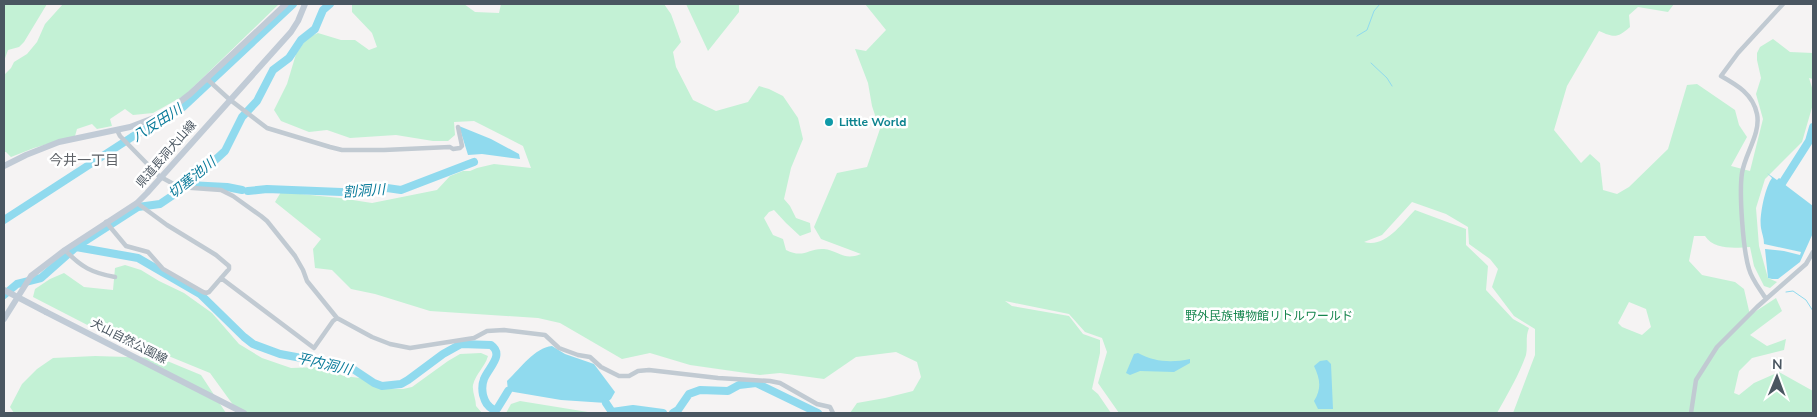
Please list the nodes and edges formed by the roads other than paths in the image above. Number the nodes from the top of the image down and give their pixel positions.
1 (286, 4) edge
2 (305, 4) edge
3 (1783, 4) edge
4 (208, 80) junction
5 (229, 99) junction
6 (458, 127) dead end
7 (117, 130) junction
8 (4, 166) edge
9 (161, 177) junction
10 (136, 202) junction
11 (108, 224) junction
12 (66, 250) junction
13 (1813, 252) edge
14 (1807, 263) junction
15 (1813, 265) edge
16 (114, 277) dead end
17 (221, 278) junction
18 (4, 290) edge
19 (1766, 299) junction
20 (337, 318) junction
21 (4, 319) edge
22 (244, 413) edge
23 (833, 413) edge
24 (1691, 413) edge

1 - 4 main road, 県道長洞犬山線
2 - 5 main road, 県道長洞犬山線
3 - 19 street
4 - 5 street
4 - 7 main road, 県道長洞犬山線
5 - 6 street
5 - 9 main road, 県道長洞犬山線
7 - 8 main road, 県道長洞犬山線
7 - 9 street
9 - 10 main road, 県道長洞犬山線
9 - 20 street
10 - 11 main road, 県道長洞犬山線
10 - 17 street
11 - 12 main road, 県道長洞犬山線
11 - 17 street
12 - 16 street
12 - 21 main road, 県道長洞犬山線
13 - 14 street
14 - 15 street
14 - 19 street
17 - 20 street
18 - 22 main road, 犬山自然公園線, bridge
19 - 24 street
20 - 23 street

